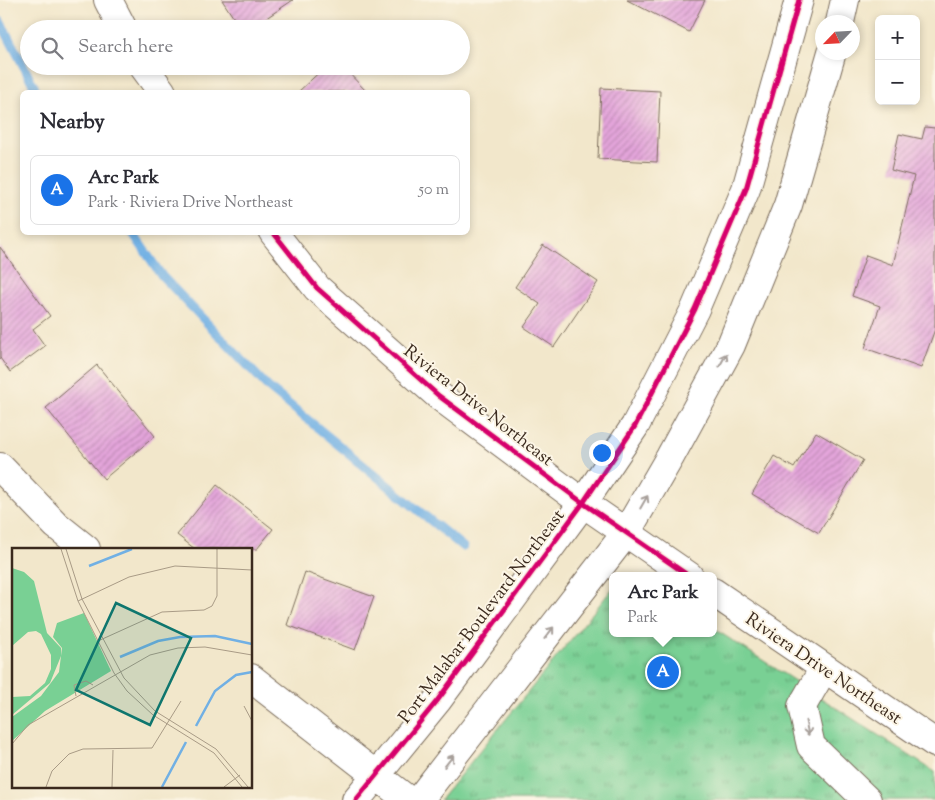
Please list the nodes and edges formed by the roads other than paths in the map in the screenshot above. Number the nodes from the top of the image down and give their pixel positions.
1 (108, 0) edge
2 (799, 0) edge
3 (845, 0) edge
4 (842, 15) edge
5 (118, 20) edge
6 (830, 60) edge
7 (150, 75) edge
8 (161, 90) edge
9 (275, 235) edge
10 (0, 468) edge
11 (583, 503) junction
12 (626, 533) junction
13 (85, 548) edge
14 (683, 572) edge
15 (717, 595) edge
16 (824, 668) junction
17 (252, 679) edge
18 (935, 743) edge
19 (375, 776) junction
20 (356, 800) edge
21 (408, 800) edge
22 (419, 800) edge
23 (867, 800) edge

1 - 5 street
2 - 11 street, Port Malabar Boulevard Northeast
3 - 4 street
12 -> 6 street
7 - 8 street
9 - 11 street, Riviera Drive Northeast
10 - 13 street
11 - 12 street, Riviera Drive Northeast
11 - 19 street, Port Malabar Boulevard Northeast
12 - 14 street, Riviera Drive Northeast
22 -> 12 street
15 - 16 street, Riviera Drive Northeast
16 - 18 street, Riviera Drive Northeast
16 -> 23 street
17 - 19 street
19 - 20 street, Port Malabar Boulevard Northeast
19 - 21 street

